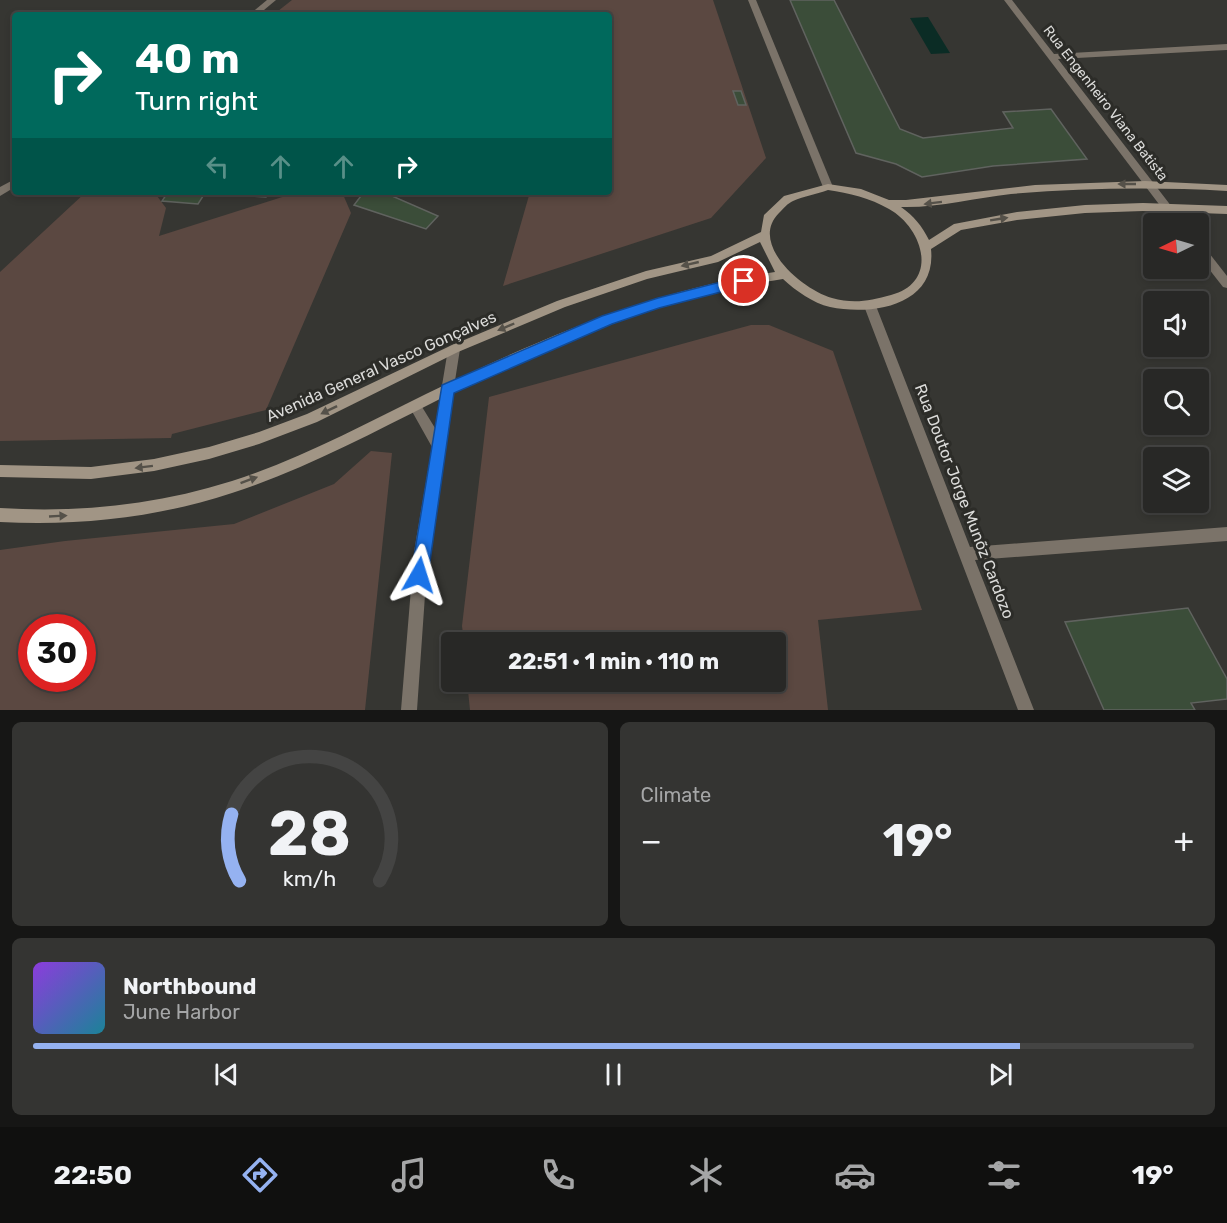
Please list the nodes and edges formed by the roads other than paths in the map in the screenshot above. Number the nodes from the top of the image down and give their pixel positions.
1 (272, 0) edge
2 (752, 0) edge
3 (1008, 0) edge
4 (257, 12) edge
5 (1227, 47) edge
6 (1052, 57) junction
7 (1150, 184) junction
8 (828, 187) junction
9 (1227, 188) edge
10 (890, 203) junction
11 (1168, 207) junction
12 (1227, 210) edge
13 (1172, 213) edge
14 (764, 235) junction
15 (926, 247) junction
16 (1209, 261) edge
17 (782, 275) junction
18 (1227, 284) edge
19 (870, 306) junction
20 (454, 350) junction
21 (447, 390) junction
22 (415, 406) junction
23 (437, 444) junction
24 (0, 471) edge
25 (0, 515) edge
26 (1227, 534) edge
27 (966, 554) junction
28 (409, 710) edge
29 (1026, 710) edge

1 - 4 street
2 - 8 street
3 - 6 street, Rua Engenheiro Viana Batista
5 - 6 street
6 - 7 street, Rua Engenheiro Viana Batista
7 - 9 main road
7 -> 10 main road
7 - 11 street, Rua Engenheiro Viana Batista
8 - 10 main road
8 - 14 main road
10 - 15 main road
11 - 12 main road
11 - 13 street, Rua Engenheiro Viana Batista
15 -> 11 main road
14 - 17 main road
14 -> 20 main road, Avenida General Vasco Gonçalves
15 - 19 main road
16 - 18 street
17 - 19 main road
17 - 21 main road
19 - 27 street, Rua Doutor Jorge Munõz Cardozo
20 - 21 street
20 -> 24 main road, Avenida General Vasco Gonçalves
21 - 22 main road
21 - 23 street
22 - 23 street
25 -> 22 main road
23 - 28 street
26 - 27 street
27 - 29 street, Rua Doutor Jorge Munõz Cardozo

